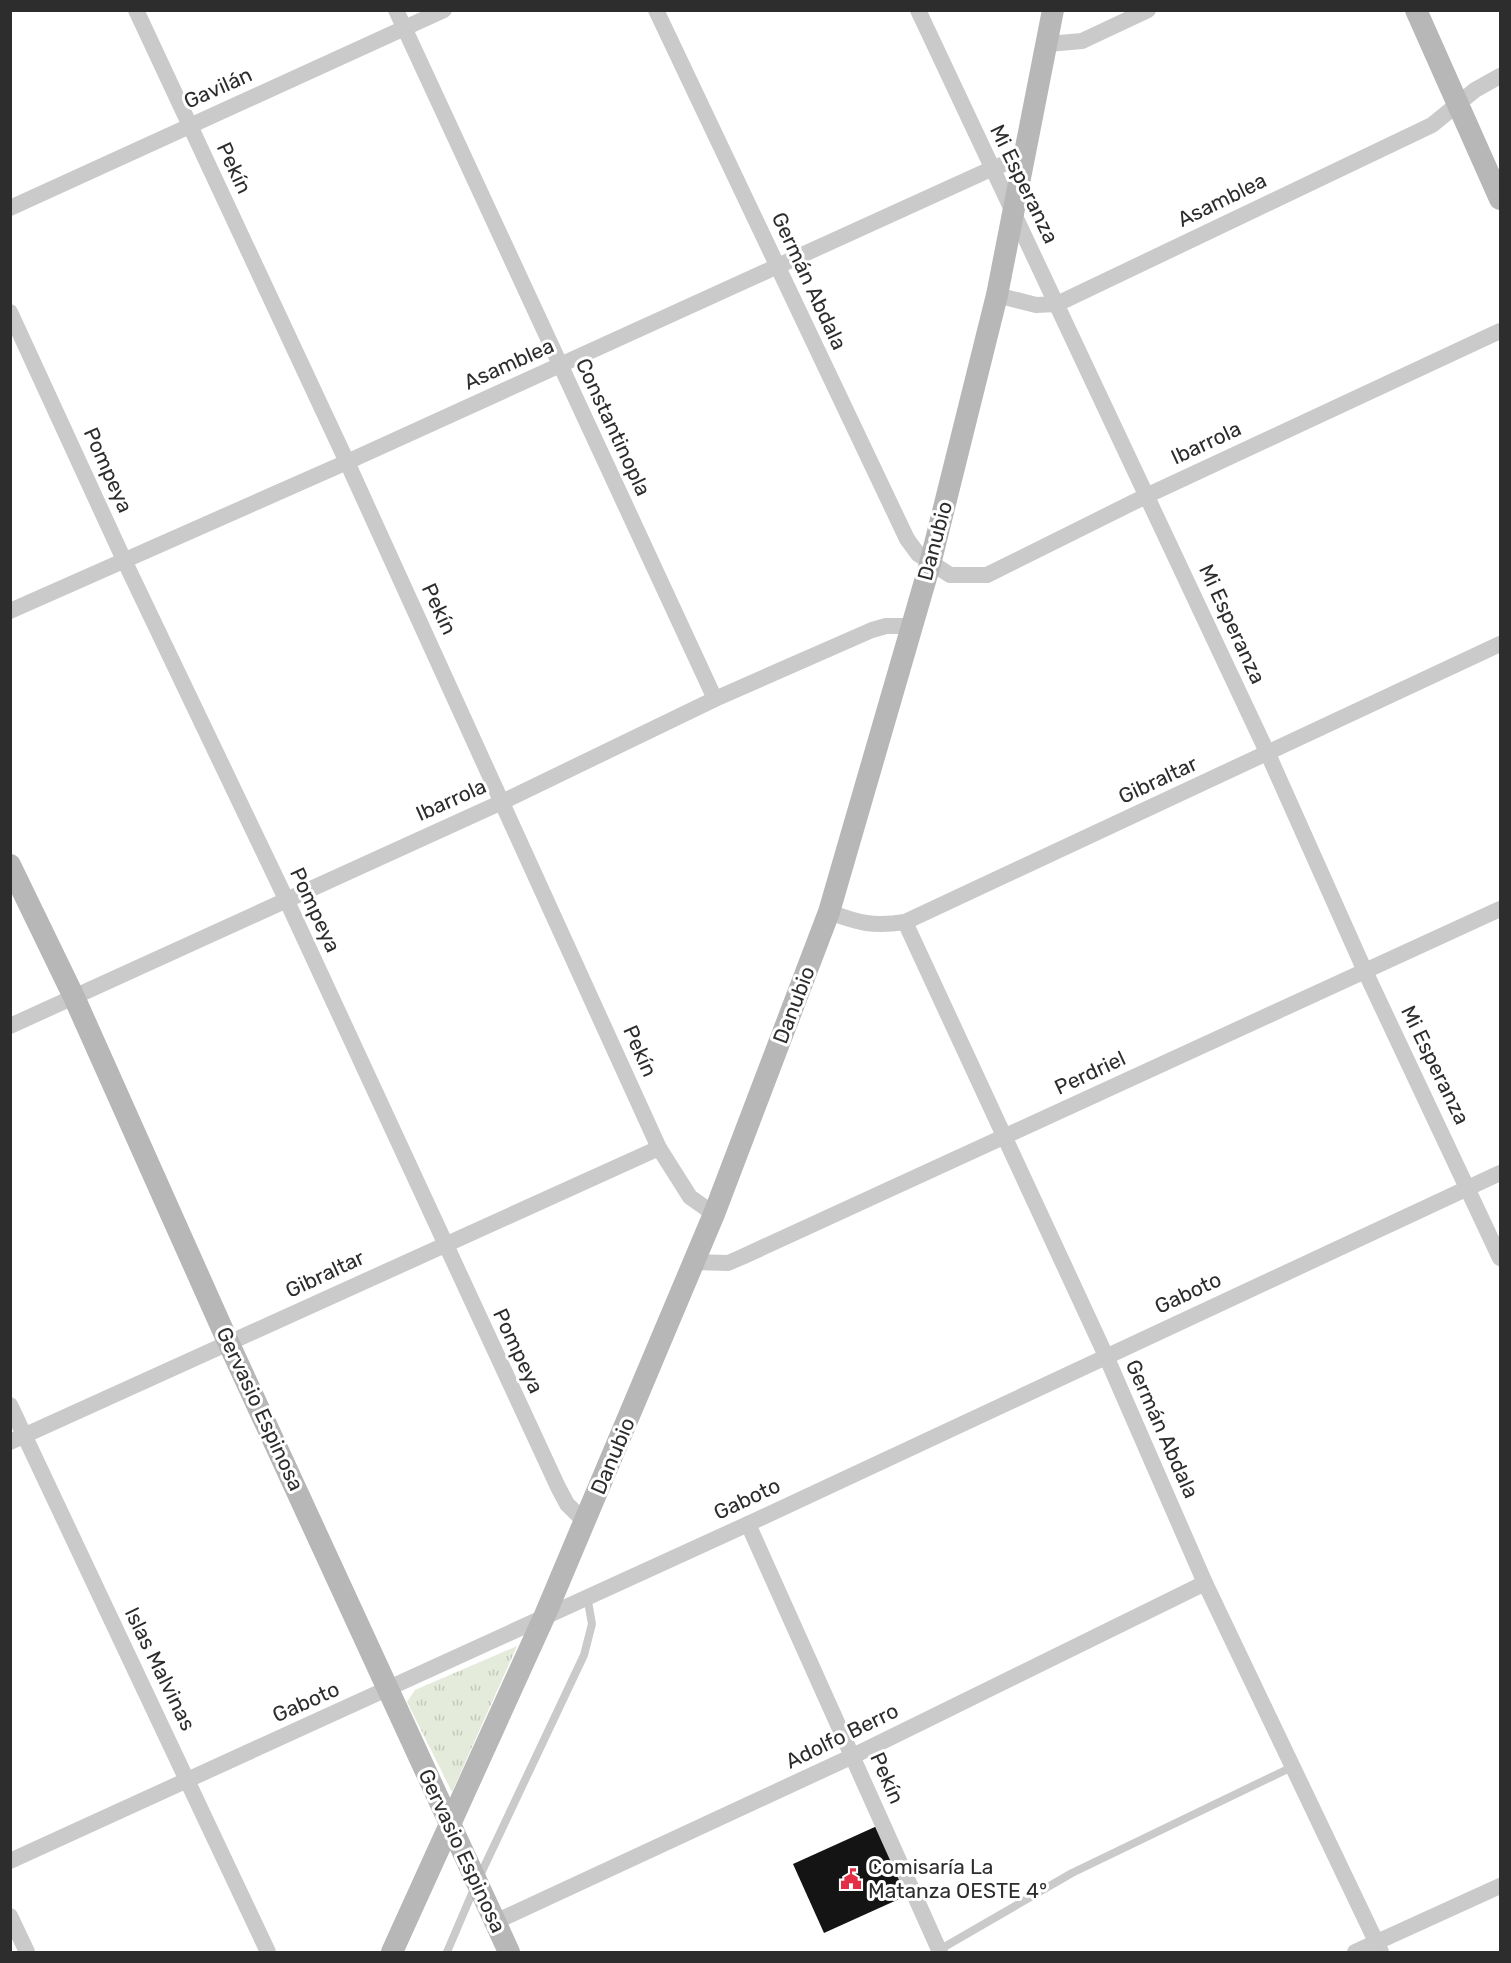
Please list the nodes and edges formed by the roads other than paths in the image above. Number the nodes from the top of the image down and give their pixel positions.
1 (136, 10) edge
2 (396, 10) edge
3 (444, 10) edge
4 (656, 10) edge
5 (918, 10) edge
6 (1053, 10) edge
7 (1148, 10) edge
8 (1416, 10) edge
9 (404, 28) junction
10 (1048, 44) junction
11 (1500, 76) edge
12 (1459, 105) junction
13 (190, 126) junction
14 (1025, 156) junction
15 (991, 169) junction
16 (1500, 199) edge
17 (10, 208) edge
18 (1014, 214) junction
19 (778, 268) junction
20 (997, 295) junction
21 (1057, 304) junction
22 (10, 312) edge
23 (1500, 331) edge
24 (559, 366) junction
25 (347, 462) junction
26 (1146, 496) junction
27 (124, 560) junction
28 (930, 564) junction
29 (10, 611) edge
30 (911, 626) junction
31 (1500, 644) edge
32 (715, 699) junction
33 (1268, 754) junction
34 (502, 802) junction
35 (10, 865) edge
36 (286, 899) junction
37 (1500, 909) edge
38 (829, 912) junction
39 (905, 922) junction
40 (1364, 969) junction
41 (74, 997) junction
42 (10, 1026) edge
43 (1004, 1138) junction
44 (659, 1148) junction
45 (1500, 1173) edge
46 (1468, 1188) junction
47 (714, 1214) junction
48 (443, 1244) junction
49 (1500, 1258) edge
50 (694, 1262) junction
51 (229, 1344) junction
52 (1106, 1356) junction
53 (10, 1405) edge
54 (17, 1439) edge
55 (585, 1522) junction
56 (748, 1524) junction
57 (1205, 1583) junction
58 (587, 1596) junction
59 (545, 1615) junction
60 (389, 1689) junction
61 (853, 1756) junction
62 (1292, 1767) junction
63 (188, 1779) junction
64 (450, 1828) junction
65 (10, 1861) edge
66 (476, 1884) junction
67 (1500, 1886) edge
68 (10, 1916) edge
69 (495, 1923) junction
70 (1379, 1948) edge
71 (939, 1951) edge
72 (27, 1953) edge
73 (268, 1953) edge
74 (392, 1953) edge
75 (447, 1953) edge
76 (509, 1953) edge
77 (1355, 1953) edge

1 - 13 street, Pekín
2 - 9 street, Constantinopla
3 - 9 street, Gavilán
4 - 19 street, Germán Abdala
5 - 15 street, Mi Esperanza
6 - 10 street, Danubio
7 - 10 street
8 - 12 street
9 - 13 street, Gavilán
9 - 24 street, Constantinopla
10 - 14 street, Danubio
11 - 12 street, Asamblea
12 - 16 street
12 - 21 street, Asamblea
13 - 17 street, Gavilán
13 - 25 street, Pekín
14 - 15 street, Asamblea
14 - 18 street, Danubio
15 - 18 street, Mi Esperanza
15 - 19 street, Asamblea
18 - 20 street, Danubio
18 - 21 street, Mi Esperanza
19 - 24 street, Asamblea
19 - 28 street, Germán Abdala
20 - 21 street, Asamblea
20 - 28 street, Danubio
21 - 26 street, Mi Esperanza
22 - 27 street, Pompeya
23 - 26 street, Ibarrola
24 - 25 street, Asamblea
24 - 32 street, Constantinopla
25 - 27 street, Asamblea
25 - 34 street, Pekín
26 - 28 street, Ibarrola
26 - 33 street, Mi Esperanza
27 - 29 street, Asamblea
27 - 36 street, Pompeya
28 - 30 street, Danubio
30 - 32 street, Ibarrola
30 - 38 street, Danubio
31 - 33 street, Gibraltar
32 - 34 street, Ibarrola
33 - 39 street, Gibraltar
33 - 40 street, Mi Esperanza
34 - 36 street, Ibarrola
34 - 44 street, Pekín
35 - 41 street, Gervasio Espinosa
36 - 41 street, Ibarrola
36 - 48 street, Pompeya
37 - 40 street, Perdriel
38 - 39 street, Gibraltar
38 - 47 street, Danubio
39 - 43 street, Germán Abdala
40 - 43 street, Perdriel
40 - 46 street, Mi Esperanza
41 - 42 street, Ibarrola
41 - 51 street, Gervasio Espinosa
43 - 50 street, Perdriel
43 - 52 street, Germán Abdala
44 - 47 street, Pekín
44 - 48 street, Gibraltar
45 - 46 street, Gaboto
46 - 49 street, Mi Esperanza
46 - 52 street, Gaboto
47 - 50 street, Danubio
48 - 51 street, Gibraltar
48 - 55 street, Pompeya
50 - 55 street, Danubio
51 - 54 street, Gibraltar
51 - 60 street, Gervasio Espinosa
52 - 56 street, Gaboto
52 - 57 street, Germán Abdala
53 - 54 street, Islas Malvinas
54 - 63 street, Islas Malvinas
55 - 59 street, Danubio
56 - 58 street, Gaboto
56 - 61 street, Pekín
57 - 61 street, Adolfo Berro
57 - 62 street, Germán Abdala
58 - 59 street, Gaboto
58 - 66 lane
59 - 60 street, Gaboto
59 - 64 street, Danubio
60 - 63 street, Gaboto
60 - 64 street, Gervasio Espinosa
61 - 69 street, Adolfo Berro
61 - 71 street, Pekín
62 - 70 street, Germán Abdala
62 - 71 lane
63 - 65 street, Gaboto
63 - 73 street, Islas Malvinas
64 - 66 street, Gervasio Espinosa
64 - 74 street, Danubio
66 - 69 street, Gervasio Espinosa
66 - 75 lane
67 - 70 street
68 - 72 street
69 - 76 street, Gervasio Espinosa
70 - 77 street

